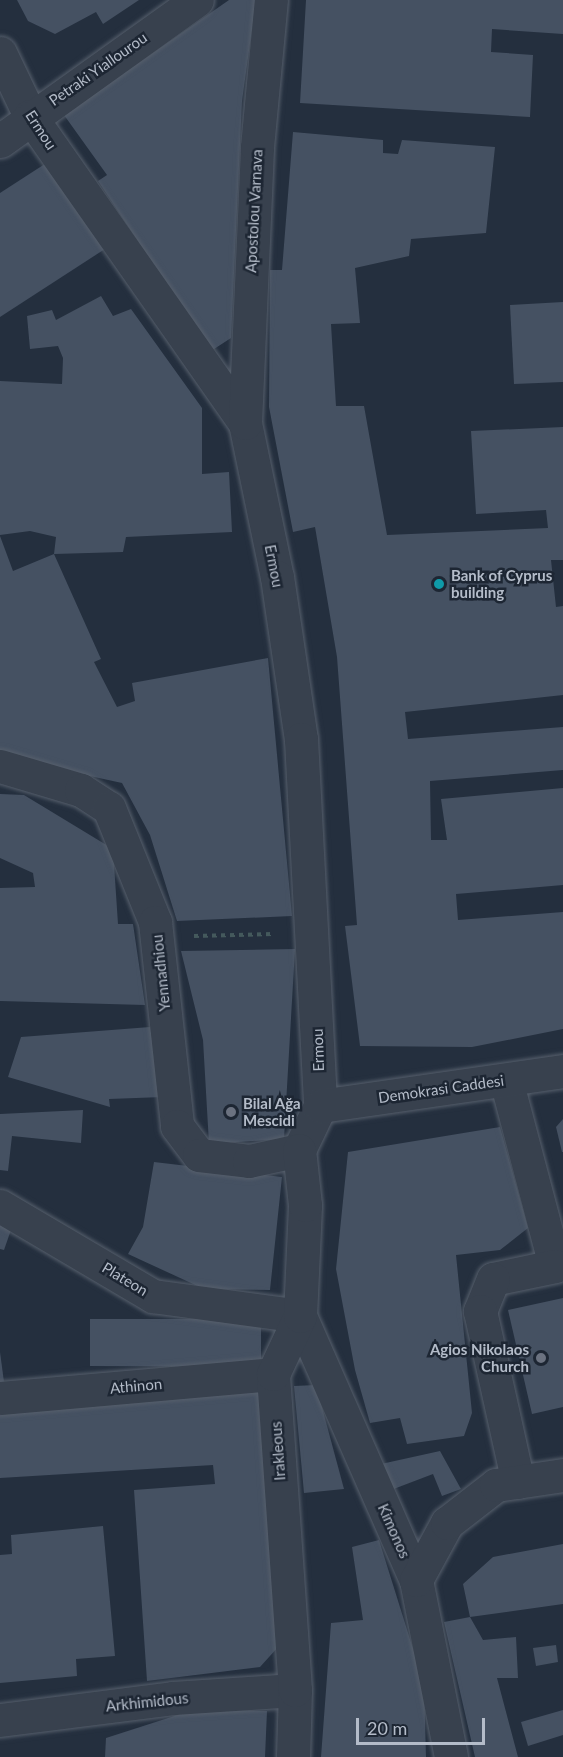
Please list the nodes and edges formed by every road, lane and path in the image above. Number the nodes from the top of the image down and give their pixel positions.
1 (197, 0) edge
2 (271, 0) edge
3 (0, 53) edge
4 (30, 116) junction
5 (0, 141) edge
6 (245, 423) junction
7 (0, 766) edge
8 (313, 933) junction
9 (157, 937) junction
10 (563, 1071) edge
11 (506, 1080) junction
12 (320, 1106) junction
13 (299, 1150) junction
14 (0, 1206) edge
15 (559, 1266) edge
16 (300, 1316) junction
17 (273, 1374) junction
18 (0, 1398) edge
19 (563, 1475) edge
20 (518, 1482) junction
21 (416, 1580) junction
22 (295, 1690) junction
23 (0, 1720) edge
24 (293, 1757) edge
25 (451, 1757) edge

1 - 4 street, Petraki Yiallourou
2 - 6 street, Apostolou Varnava
3 - 4 street, Ermou
4 - 5 street, Petraki Yiallourou
4 - 6 street, Ermou
6 - 8 street, Ermou
7 - 9 street, Yennadhiou
8 - 9 path
8 - 12 street, Ermou
9 - 13 street, Yennadhiou
10 - 11 street, Demokrasi Caddesi
11 - 12 street, Demokrasi Caddesi
11 - 15 street
12 - 13 street, Ermou
13 - 16 street, Irakleous
14 - 16 street, Plateon
15 - 20 street
16 - 17 street, Irakleous
16 - 21 street, Kimonos
17 - 18 street, Athinon
17 - 22 street, Irakleous
19 - 20 street
20 - 21 street
21 - 25 street, Kimonos
22 - 23 street, Arkhimidous
22 - 24 street, Irakleous

